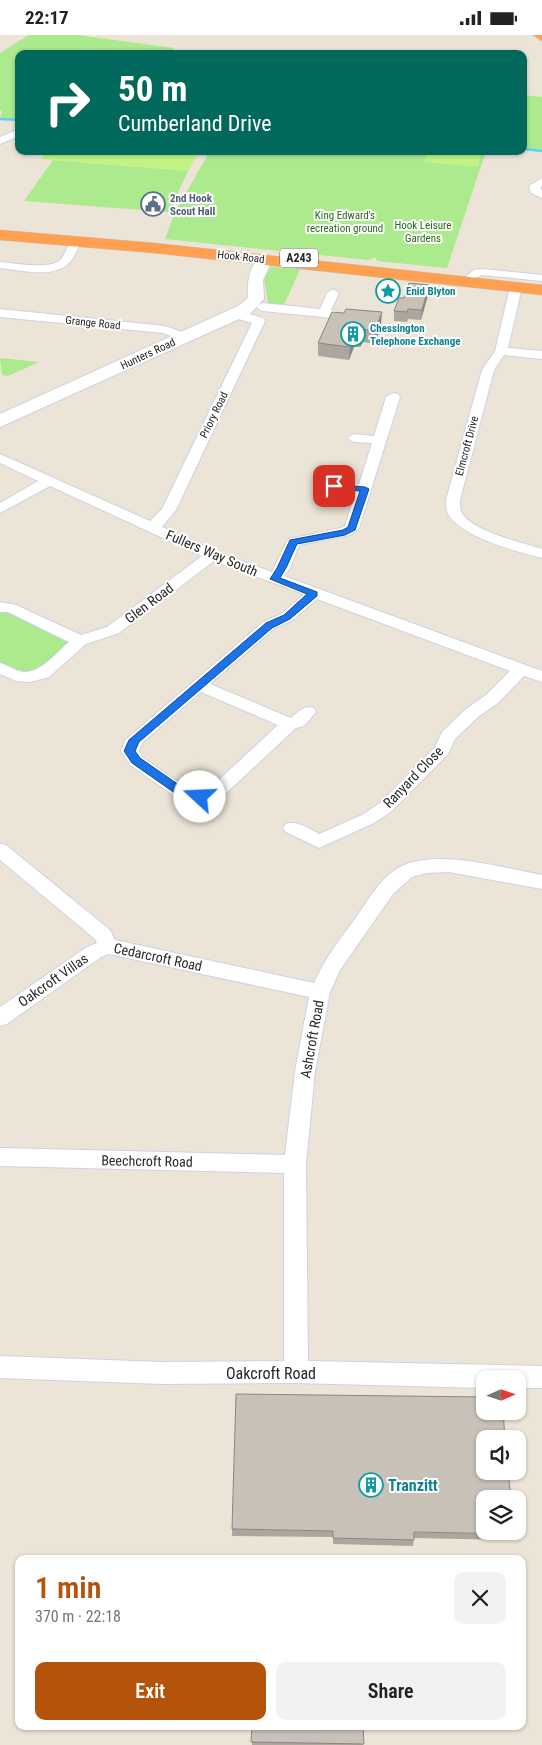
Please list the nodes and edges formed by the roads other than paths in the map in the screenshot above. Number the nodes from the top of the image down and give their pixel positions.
1 (15, 134) edge
2 (0, 141) edge
3 (542, 181) edge
4 (542, 195) edge
5 (0, 231) edge
6 (0, 235) edge
7 (76, 241) junction
8 (264, 259) junction
9 (0, 265) edge
10 (472, 276) junction
11 (542, 277) edge
12 (542, 283) edge
13 (517, 284) junction
14 (542, 290) edge
15 (333, 293) dead end
16 (259, 307) junction
17 (0, 313) edge
18 (236, 314) junction
19 (184, 337) junction
20 (501, 351) junction
21 (542, 355) edge
22 (376, 397) dead end
23 (0, 421) edge
24 (354, 438) dead end
25 (378, 440) junction
26 (0, 458) edge
27 (48, 481) junction
28 (334, 486) dead end
29 (365, 489) junction
30 (0, 509) edge
31 (152, 527) junction
32 (542, 553) edge
33 (212, 555) junction
34 (274, 579) junction
35 (313, 594) junction
36 (0, 607) edge
37 (80, 641) junction
38 (0, 668) edge
39 (520, 670) junction
40 (542, 677) edge
41 (200, 685) junction
42 (308, 712) dead end
43 (290, 725) junction
44 (292, 828) dead end
45 (0, 850) edge
46 (542, 882) edge
47 (108, 947) junction
48 (320, 992) junction
49 (0, 1018) edge
50 (0, 1157) edge
51 (295, 1164) junction
52 (0, 1367) edge
53 (296, 1372) junction
54 (542, 1377) edge

1 - 2 street
3 - 4 street
5 - 10 highway, Hook Road / A243
6 - 7 highway, Hook Road
7 - 8 highway, Hook Road
7 - 9 street
8 - 13 highway, Hook Road
8 - 16 street
10 - 11 street
10 - 13 highway, Hook Road / A243
12 - 13 highway, A243
13 - 14 highway, Hook Road
13 - 20 street, Elmcroft Drive
15 - 16 street
16 - 18 street, Hunters Road
17 - 19 street, Grange Road
18 - 19 street, Hunters Road
18 - 31 street, Priory Road
19 - 23 street, Hunters Road
20 - 21 street
20 - 32 street, Elmcroft Drive
22 - 25 street
24 - 25 street
25 - 29 street
26 - 27 street, Fullers Way South
27 - 30 street
27 - 31 street, Fullers Way South
28 - 29 street
29 - 34 street
31 - 33 street, Fullers Way South
33 - 34 street, Fullers Way South
33 - 37 street, Glen Road
34 - 35 street, Fullers Way South
35 - 39 street, Fullers Way South
35 - 41 street
36 - 37 street
37 - 38 street, Glen Road
39 - 40 street, Fullers Way South
39 - 44 street, Ranyard Close
41 - 43 street
41 - 43 street
42 - 43 street
45 - 47 street, Cedarcroft Road
46 - 48 street, Ashcroft Road
47 - 48 street, Cedarcroft Road
47 - 49 street, Oakcroft Villas
48 - 51 street, Ashcroft Road
50 - 51 street, Beechcroft Road
51 - 53 street, Ashcroft Road
52 - 53 street, Oakcroft Road
53 - 54 street, Oakcroft Road

